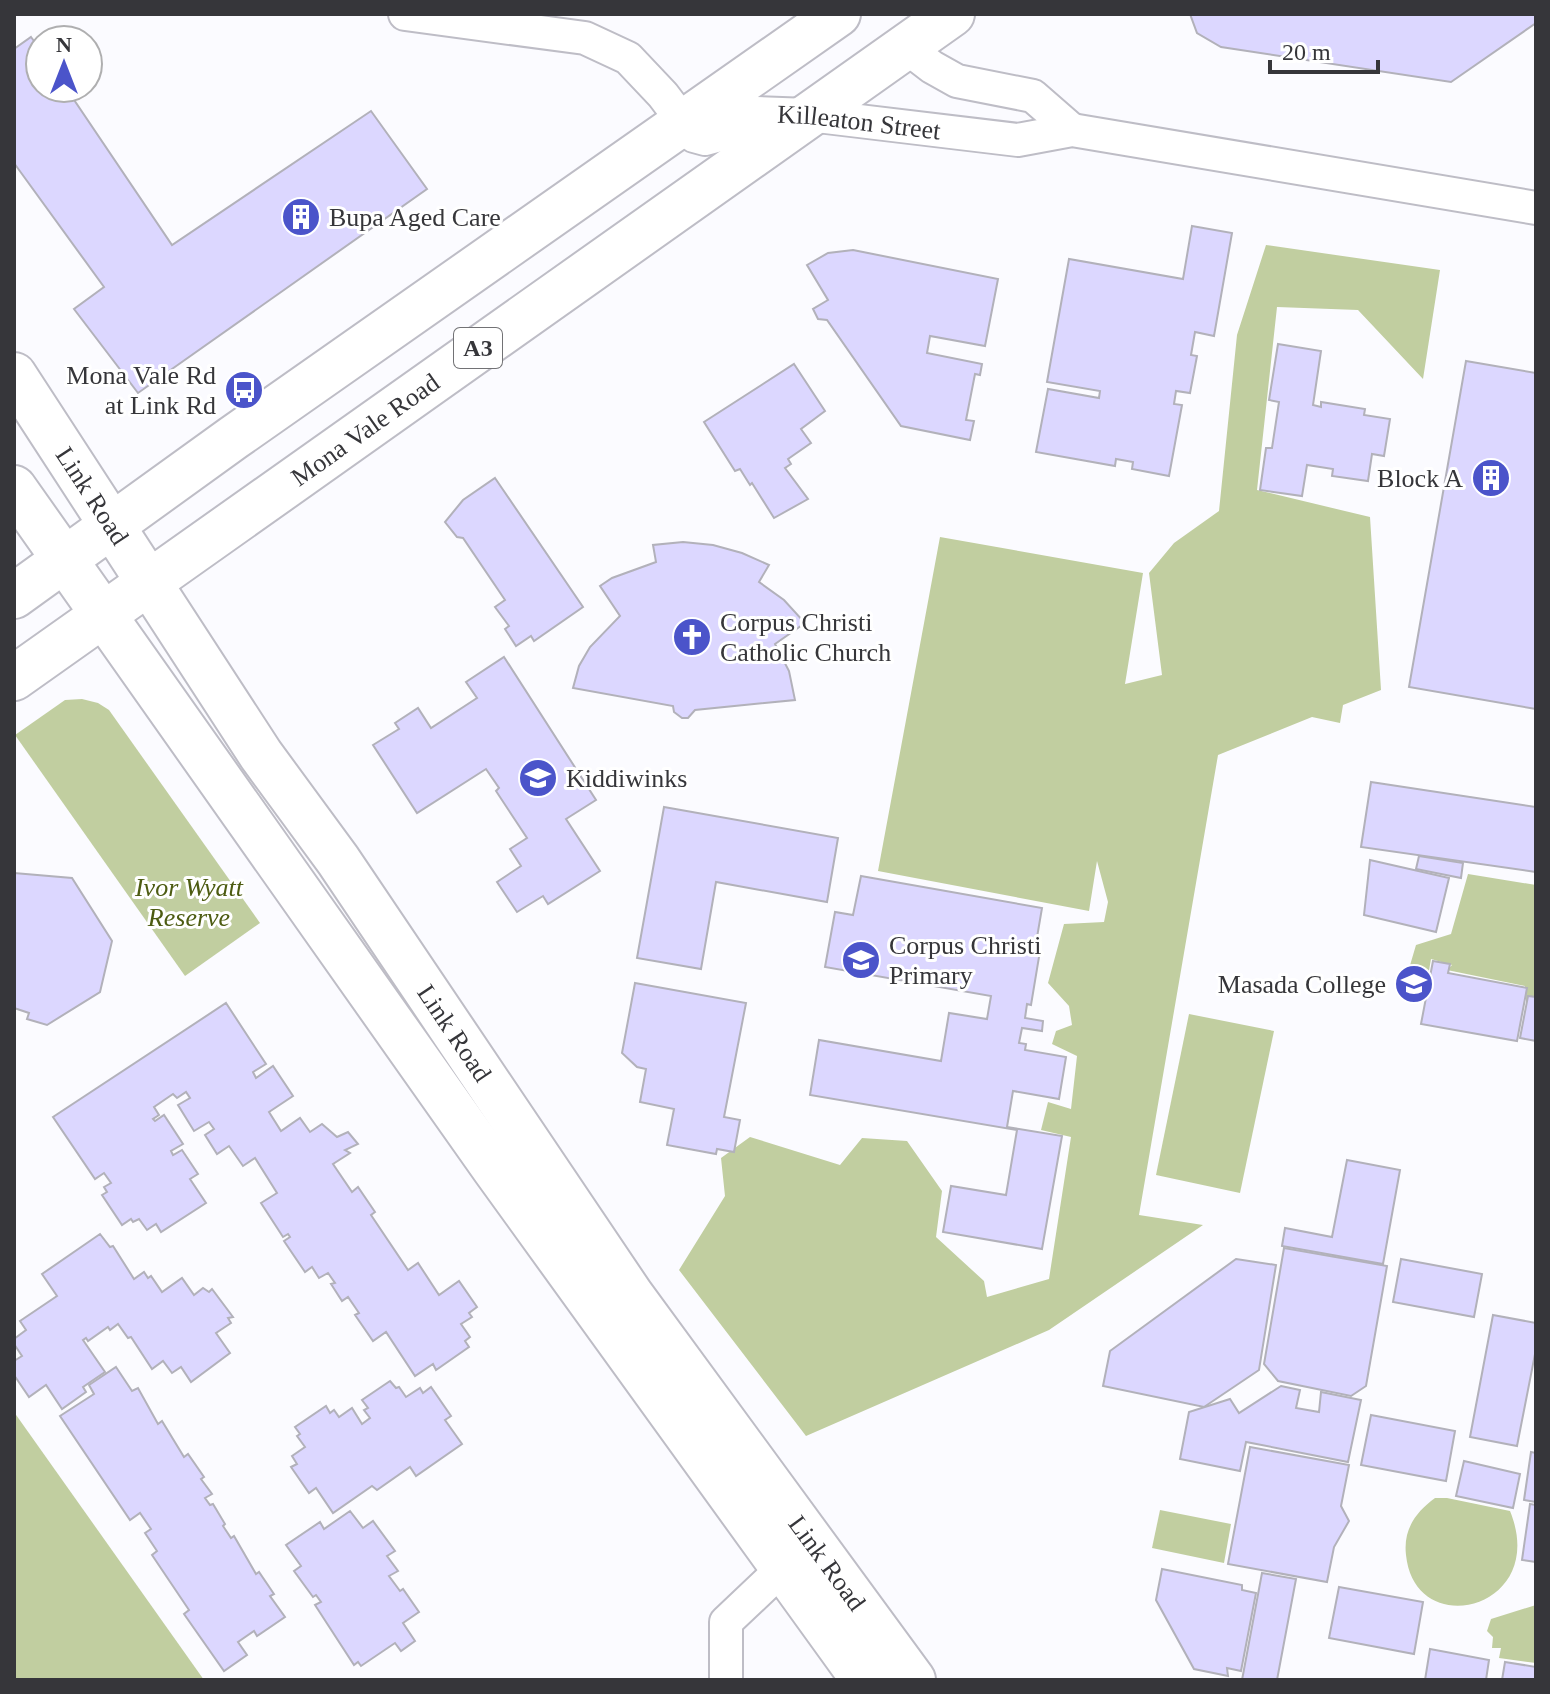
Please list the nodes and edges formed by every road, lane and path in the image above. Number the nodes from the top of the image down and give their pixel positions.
1 (405, 14) edge
2 (838, 14) edge
3 (952, 14) edge
4 (906, 47) junction
5 (809, 115) junction
6 (683, 124) junction
7 (1072, 130) junction
8 (1536, 208) edge
9 (14, 375) edge
10 (14, 488) edge
11 (112, 527) junction
12 (65, 560) junction
13 (148, 582) junction
14 (14, 596) edge
15 (104, 615) junction
16 (14, 678) edge
17 (782, 1569) junction
18 (726, 1680) edge
19 (864, 1680) edge
20 (913, 1680) edge

1 - 6 street
2 - 6 main road, A3
3 - 4 main road, Mona Vale Road / A3
4 - 5 main road, Mona Vale Road / A3
4 - 7 street, Killeaton Street
5 - 6 street, Killeaton Street
5 - 7 street, Killeaton Street
5 - 13 main road, Mona Vale Road / A3
6 - 11 main road, A3
7 - 8 street, Killeaton Street
9 - 11 main road, Link Road
10 - 12 main road, Link Road
11 - 12 main road, A3
11 - 13 main road, Link Road
12 - 14 main road, A3
12 - 15 main road, Link Road
13 - 15 main road, Mona Vale Road / A3
13 - 20 main road, Link Road
15 - 16 main road, Mona Vale Road / A3
15 - 17 main road, Link Road
17 - 18 street
17 - 19 main road, Link Road

